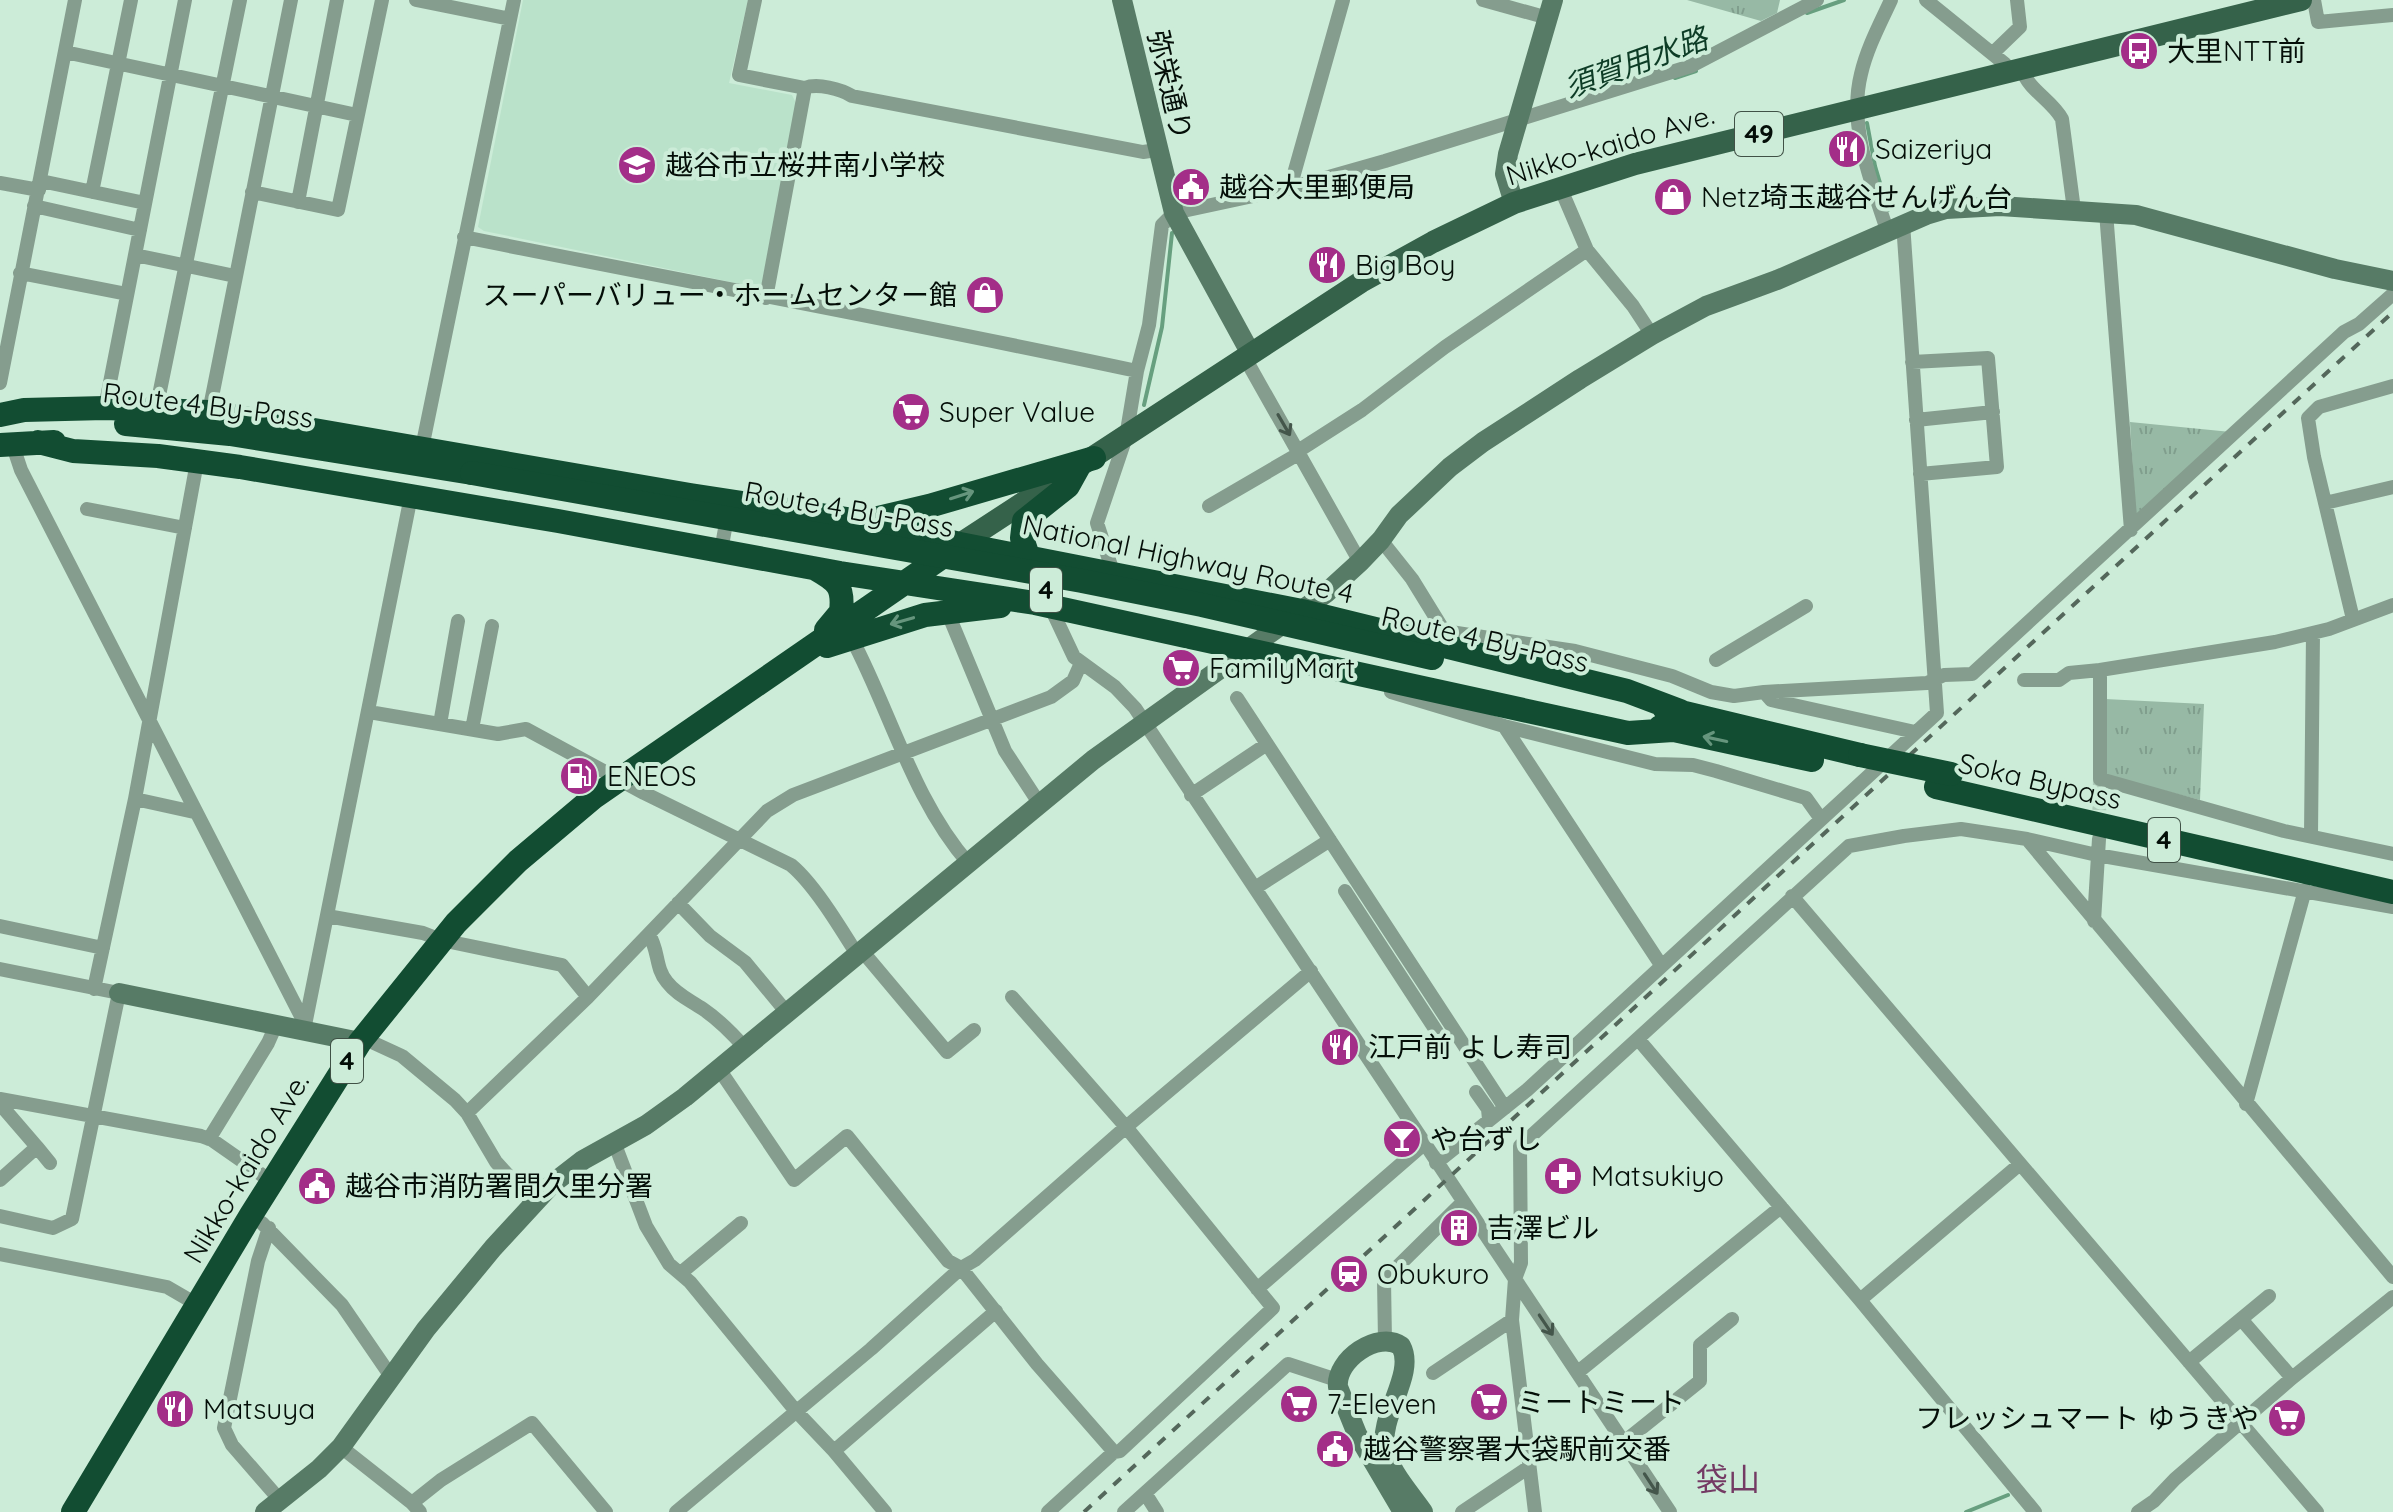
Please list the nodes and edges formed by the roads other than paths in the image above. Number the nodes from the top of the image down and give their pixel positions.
1 (75, 0) edge
2 (131, 0) edge
3 (185, 0) edge
4 (240, 0) edge
5 (291, 0) edge
6 (337, 0) edge
7 (382, 0) edge
8 (416, 0) edge
9 (514, 0) edge
10 (755, 0) edge
11 (1122, 0) edge
12 (1343, 0) edge
13 (1483, 0) edge
14 (1817, 0) edge
15 (1891, 0) edge
16 (1926, 0) edge
17 (2017, 0) edge
18 (2301, 0) edge
19 (2314, 0) edge
20 (1787, 7) edge
21 (1551, 9) edge
22 (2393, 15) edge
23 (510, 19) junction
24 (65, 52) junction
25 (1993, 53) junction
26 (119, 65) junction
27 (2014, 71) junction
28 (170, 76) junction
29 (222, 87) junction
30 (805, 88) junction
31 (271, 97) junction
32 (317, 107) junction
33 (1857, 110) junction
34 (357, 115) junction
35 (1519, 119) junction
36 (1157, 150) junction
37 (0, 183) edge
38 (40, 186) junction
39 (1560, 187) junction
40 (1290, 188) junction
41 (92, 192) junction
42 (252, 192) junction
43 (298, 202) junction
44 (145, 203) junction
45 (1514, 203) junction
46 (34, 206) junction
47 (2074, 210) junction
48 (2106, 212) junction
49 (1174, 213) junction
50 (1895, 227) junction
51 (140, 230) junction
52 (464, 237) junction
53 (1587, 250) junction
54 (135, 255) junction
55 (185, 266) junction
56 (20, 273) junction
57 (235, 276) junction
58 (2393, 281) edge
59 (127, 294) junction
60 (2393, 294) edge
61 (766, 298) junction
62 (1652, 335) junction
63 (1248, 356) junction
64 (1912, 362) junction
65 (1137, 371) junction
66 (0, 383) edge
67 (2393, 386) edge
68 (105, 408) junction
69 (156, 410) junction
70 (209, 412) junction
71 (1993, 412) junction
72 (0, 415) edge
73 (1916, 420) junction
74 (1126, 437) junction
75 (38, 442) junction
76 (6, 444) edge
77 (422, 448) junction
78 (1299, 452) junction
79 (197, 462) junction
80 (1086, 463) junction
81 (568, 473) junction
82 (1920, 474) junction
83 (470, 481) junction
84 (2393, 487) edge
85 (411, 496) junction
86 (730, 501) junction
87 (2325, 503) junction
88 (1209, 506) dead end
89 (87, 509) dead end
90 (558, 521) junction
91 (860, 521) junction
92 (185, 528) junction
93 (2131, 530) junction
94 (1381, 540) junction
95 (960, 544) junction
96 (721, 551) junction
97 (1028, 556) junction
98 (1360, 562) junction
99 (814, 568) junction
100 (1113, 572) junction
101 (906, 581) junction
102 (1042, 604) junction
103 (2393, 605) edge
104 (1806, 606) dead end
105 (947, 611) junction
106 (1302, 611) junction
107 (2353, 619) junction
108 (458, 621) dead end
109 (492, 626) dead end
110 (1362, 626) junction
111 (1444, 631) junction
112 (2313, 633) junction
113 (852, 639) junction
114 (1247, 649) junction
115 (809, 650) junction
116 (1716, 660) dead end
117 (1081, 663) junction
118 (2100, 670) junction
119 (1361, 673) junction
120 (1935, 680) junction
121 (2024, 680) dead end
122 (1764, 692) junction
123 (1237, 698) dead end
124 (369, 712) junction
125 (993, 718) junction
126 (149, 720) junction
127 (1677, 721) junction
128 (1145, 722) junction
129 (440, 724) junction
130 (1504, 726) junction
131 (472, 729) junction
132 (1915, 732) junction
133 (1267, 744) junction
134 (904, 751) junction
135 (619, 778) junction
136 (1943, 781) junction
137 (1191, 795) junction
138 (135, 799) junction
139 (1039, 803) junction
140 (194, 812) junction
141 (1821, 819) junction
142 (2311, 835) junction
143 (2027, 839) junction
144 (2099, 839) tunnel mouth
145 (1330, 840) junction
146 (740, 841) junction
147 (2393, 854) edge
148 (2097, 855) junction
149 (969, 864) junction
150 (2393, 878) edge
151 (1255, 888) junction
152 (2305, 890) junction
153 (1345, 891) dead end
154 (2393, 892) edge
155 (1792, 896) junction
156 (678, 903) junction
157 (2393, 907) edge
158 (327, 916) junction
159 (2094, 921) junction
160 (0, 926) edge
161 (649, 935) junction
162 (441, 940) junction
163 (103, 948) junction
164 (860, 954) junction
165 (1661, 965) junction
166 (0, 969) edge
167 (1406, 969) junction
168 (1311, 971) junction
169 (94, 989) junction
170 (119, 993) junction
171 (588, 997) junction
172 (1016, 1001) dead end
173 (788, 1014) junction
174 (276, 1025) junction
175 (304, 1027) junction
176 (974, 1030) dead end
177 (1437, 1032) dead end
178 (1638, 1039) junction
179 (361, 1040) junction
180 (745, 1048) junction
181 (719, 1069) junction
182 (1476, 1092) dead end
183 (0, 1101) edge
184 (2246, 1104) junction
185 (1505, 1108) junction
186 (467, 1113) junction
187 (94, 1115) junction
188 (1489, 1119) junction
189 (1126, 1127) junction
190 (209, 1139) junction
191 (614, 1142) junction
192 (1424, 1144) junction
193 (37, 1147) junction
194 (50, 1163) dead end
195 (1436, 1163) junction
196 (2020, 1164) junction
197 (0, 1180) edge
198 (272, 1182) junction
199 (1463, 1202) junction
200 (533, 1203) junction
201 (1781, 1207) junction
202 (0, 1216) edge
203 (260, 1222) junction
204 (741, 1223) dead end
205 (0, 1254) edge
206 (961, 1268) junction
207 (682, 1272) junction
208 (2393, 1277) edge
209 (1515, 1279) junction
210 (1257, 1289) junction
211 (2269, 1296) dead end
212 (2393, 1297) edge
213 (1860, 1300) junction
214 (198, 1305) junction
215 (996, 1311) junction
216 (1732, 1319) dead end
217 (2241, 1319) junction
218 (1512, 1320) junction
219 (1385, 1341) junction
220 (2189, 1362) junction
221 (1578, 1372) junction
222 (1433, 1373) dead end
223 (390, 1375) junction
224 (2292, 1378) junction
225 (1337, 1380) junction
226 (795, 1410) junction
227 (2240, 1422) junction
228 (1385, 1424) junction
229 (1357, 1434) junction
230 (1624, 1442) junction
231 (341, 1447) junction
232 (834, 1451) junction
233 (1114, 1452) junction
234 (1529, 1467) junction
235 (1386, 1470) junction
236 (1145, 1493) junction
237 (272, 1506) edge
238 (416, 1507) edge
239 (73, 1512) edge
240 (606, 1512) edge
241 (676, 1512) edge
242 (885, 1512) edge
243 (1048, 1512) edge
244 (1124, 1512) edge
245 (1157, 1512) edge
246 (1403, 1512) edge
247 (1423, 1512) edge
248 (1462, 1512) edge
249 (1535, 1512) edge
250 (1670, 1512) edge
251 (2035, 1512) edge
252 (2138, 1512) edge
253 (2317, 1512) edge

1 - 24 street
2 - 26 street
3 - 28 street
4 - 29 street
5 - 31 street
6 - 32 street
7 - 34 street
8 - 23 street
9 - 23 street
10 - 30 street
11 - 36 street, 弥栄通り
12 - 40 street
13 - 21 street
14 - 20 street
15 - 33 street
16 - 25 street
17 - 25 street
18 - 27 main road, Nikko-kaido Ave. / 49
19 - 22 street
20 - 35 street
21 - 35 street
23 - 52 street
24 - 26 street
24 - 38 street
25 - 27 street
26 - 28 street
26 - 41 street
27 - 33 main road, Nikko-kaido Ave. / 49
27 - 47 street
28 - 29 street
28 - 44 street
29 - 31 street
29 - 55 street
30 - 36 street
30 - 61 street
31 - 32 street
31 - 42 street
32 - 34 street
32 - 43 street
33 - 39 main road, Nikko-kaido Ave. / 49
33 - 50 street
34 - 43 street
35 - 40 street
35 - 45 street
36 - 49 street, 弥栄通り
37 - 38 street
38 - 41 street
38 - 46 street
39 - 45 main road, Nikko-kaido Ave. / 49
39 - 53 street
40 - 49 street
41 - 44 street
42 - 43 street
42 - 57 street
44 - 51 street
45 - 63 main road, Nikko-kaido Ave. / 49
46 - 51 street
46 - 56 street
47 - 48 street
47 - 50 street
48 - 58 street
48 - 93 street
49 - 63 street, 弥栄通り
49 - 65 street
50 - 62 street
50 - 64 street
51 - 54 street
52 - 61 street
52 - 77 street
53 - 62 street
53 - 78 street
54 - 55 street
54 - 59 street
55 - 57 street
55 - 69 street
56 - 59 street
56 - 66 street
57 - 70 street
59 - 68 street
60 - 93 street
61 - 65 street
62 - 94 street
63 - 74 main road, Nikko-kaido Ave. / 49
63 -> 78 street
64 - 71 street
64 - 73 street
65 - 74 street
67 - 87 street
68 - 69 highway
68 - 72 highway
69 - 70 highway
70 - 77 highway
71 - 73 street
71 - 82 street
72 - 83 highway, Route 4 By-Pass / 4
73 - 82 street
74 - 80 main road, Nikko-kaido Ave. / 49
74 - 100 street
75 - 76 highway, Route 4 By-Pass / 4
75 - 79 highway
75 - 83 highway, Route 4 By-Pass / 4
76 - 126 street
77 - 81 highway
78 - 88 street
78 - 98 street
79 - 85 highway
79 - 92 street
91 -> 80 highway
80 - 95 main road, Nikko-kaido Ave. / 49
80 - 97 highway
81 - 86 highway
81 - 90 street
82 - 120 street
83 - 127 highway, Route 4 By-Pass / 4, bridge
84 - 87 street
85 - 90 highway
85 - 124 street
86 - 91 highway
86 - 96 street
87 - 107 street
89 - 92 street
90 - 96 highway
91 - 95 highway, National Highway Route 4
92 - 126 street
93 - 120 street
94 - 98 street
94 - 111 street
95 - 97 highway, National Highway Route 4 / 4
95 - 101 highway, Nikko-kaido Ave. / 4
96 - 99 highway
97 - 100 highway, National Highway Route 4 / 4
98 - 106 street
99 - 101 highway
99 - 115 highway
100 - 106 highway, National Highway Route 4 / 4
101 - 102 highway, 4
101 - 115 highway, Nikko-kaido Ave. / 4
102 - 105 highway, 4
102 - 114 highway, 4
102 - 117 street
103 - 107 street
104 - 116 street
105 -> 113 highway, 4
105 - 125 street
106 - 110 highway, National Highway Route 4 / 4
106 - 114 street
107 - 112 street
108 - 129 street
109 - 131 street
110 - 111 street
110 - 127 highway, National Highway Route 4 / 4
111 - 122 street
112 - 118 street
112 - 142 street
113 - 115 highway, 4
113 - 134 street
114 - 119 highway, 4
114 - 128 street
115 - 135 highway, Nikko-kaido Ave. / 4
117 - 125 street
117 - 128 street
118 - 121 street
118 - 142 street
119 - 127 highway, 4
119 - 130 street
120 - 122 street
120 - 132 street
122 - 132 street
123 - 133 street
124 - 129 street
124 - 158 street
125 - 134 street
125 - 139 street
126 - 138 street
126 - 140 street
127 - 136 highway, Soka Bypass / 4, bridge
128 - 137 street
128 - 139 street
129 - 131 street
130 - 141 street
130 - 165 street
131 - 135 street
132 - 141 street
133 - 137 street
133 - 145 street
134 - 146 street
134 - 149 street
135 - 146 street
135 - 162 highway, Nikko-kaido Ave. / 4
136 - 150 highway, Soka Bypass / 4
136 - 154 highway, Soka Bypass / 4
137 - 151 street
138 - 140 street
138 - 163 street
139 - 149 street
140 - 175 street
141 - 165 street
142 - 147 street
143 - 148 street
143 - 155 street
143 - 159 street
144 - 148 street
145 - 151 street
145 - 167 street
146 - 156 street
146 - 164 street
148 - 152 street
148 - 159 street
149 - 164 street
151 - 168 street
152 - 157 street
152 - 184 street
153 - 167 street
155 - 178 street
155 - 196 street
156 - 161 street
156 - 173 street
158 - 162 street
158 - 175 street
159 - 184 street
160 - 163 street
161 - 171 street
161 - 180 street
162 - 171 street
162 - 179 highway, Nikko-kaido Ave. / 4
163 - 169 street
164 - 173 street
164 - 176 street
165 - 185 street
166 - 169 street
167 - 177 street
167 - 185 street
168 - 189 street
168 - 192 street
169 - 170 street
170 - 174 street
170 - 187 street
171 - 186 street
172 - 189 street
173 - 180 street
174 - 175 street
174 - 190 street
175 - 179 street
178 - 201 street
178 - 209 street
179 - 186 street
179 - 198 highway, Nikko-kaido Ave. / 4
180 - 181 street
181 - 191 street
181 - 206 street
182 - 188 street
183 - 187 street
183 - 193 street
184 - 208 street
185 - 188 street
186 - 200 street
187 - 190 street
187 - 202 street
188 - 195 street
189 - 206 street
189 - 210 street
190 - 198 street
191 - 200 street
191 - 207 street
192 - 195 street
192 - 210 street
193 - 194 street
193 - 197 street
195 - 199 street
196 - 213 street
196 - 220 street
198 - 203 highway, Nikko-kaido Ave. / 4
199 - 209 street
199 - 219 street
200 - 223 street
201 - 213 street
201 - 221 street
203 - 214 highway, Nikko-kaido Ave. / 4
203 - 223 street
203 - 237 street
204 - 207 street
205 - 214 street
206 - 215 street
206 - 226 street
207 - 226 street
209 - 218 street
209 -> 221 street
210 - 233 street
211 - 217 street
212 - 224 street
213 - 251 street
214 - 239 highway, Nikko-kaido Ave. / 4
215 - 232 street
215 - 233 street
216 - 230 street
217 - 220 street
217 - 224 street
218 - 222 street
218 - 234 street
219 - 225 street
219 - 228 street
220 - 227 street
221 - 230 street
223 - 231 street
224 - 227 street
225 - 229 street
225 - 236 street
226 - 232 street
226 - 241 street
227 - 252 street
227 - 253 street
228 - 229 street
228 - 235 street
229 - 235 street
230 -> 250 street
231 - 237 street
231 - 238 street
232 - 242 street
233 - 243 street
234 - 248 street
234 - 249 street
235 - 246 street
235 - 247 street
236 - 244 street
236 - 245 street
238 - 240 street

